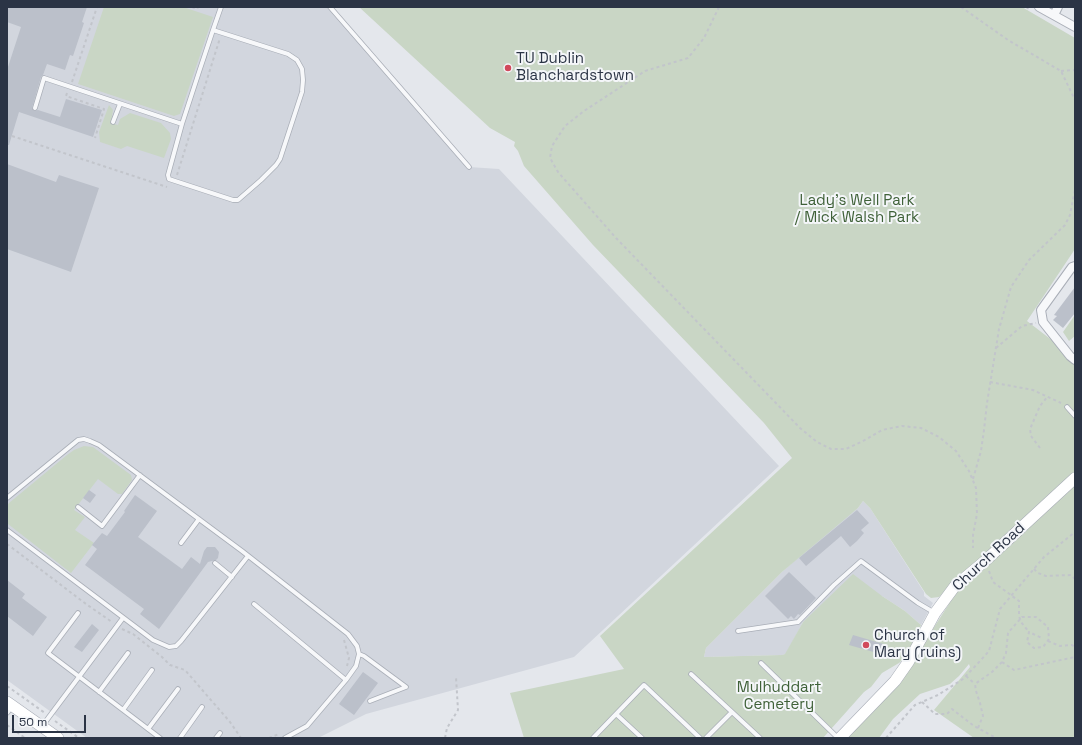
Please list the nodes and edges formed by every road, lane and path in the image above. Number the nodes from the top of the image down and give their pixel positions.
1 (97, 7) edge
2 (192, 7) edge
3 (198, 7) edge
4 (221, 7) edge
5 (330, 7) edge
6 (719, 7) edge
7 (962, 7) edge
8 (1039, 7) edge
9 (1058, 7) edge
10 (1054, 15) junction
11 (1075, 27) edge
12 (214, 30) junction
13 (222, 32) junction
14 (1075, 70) edge
15 (1061, 71) junction
16 (68, 86) junction
17 (1075, 100) edge
18 (120, 104) junction
19 (35, 108) dead end
20 (113, 122) dead end
21 (182, 124) junction
22 (12, 136) dead end
23 (95, 138) dead end
24 (469, 167) dead end
25 (175, 181) junction
26 (1075, 189) edge
27 (1074, 197) edge
28 (1075, 266) edge
29 (1043, 322) junction
30 (996, 348) junction
31 (1075, 360) edge
32 (990, 382) junction
33 (1048, 396) junction
34 (1067, 407) joint
35 (1075, 416) edge
36 (1040, 448) dead end
37 (140, 475) junction
38 (1075, 478) edge
39 (973, 480) junction
40 (7, 498) edge
41 (78, 507) dead end
42 (199, 519) junction
43 (7, 530) edge
44 (1075, 532) edge
45 (181, 543) dead end
46 (7, 544) edge
47 (973, 548) dead end
48 (248, 556) junction
49 (984, 561) junction
50 (215, 563) dead end
51 (1034, 569) junction
52 (232, 577) junction
53 (1075, 579) edge
54 (1012, 595) junction
55 (254, 604) dead end
56 (78, 613) dead end
57 (935, 614) junction
58 (123, 618) junction
59 (1020, 619) junction
60 (117, 626) junction
61 (738, 631) dead end
62 (1029, 632) junction
63 (348, 634) junction
64 (1042, 638) dead end
65 (1048, 641) junction
66 (1075, 648) edge
67 (128, 653) dead end
68 (359, 654) junction
69 (1075, 657) edge
70 (1002, 662) junction
71 (761, 663) dead end
72 (152, 670) dead end
73 (691, 674) dead end
74 (341, 676) junction
75 (966, 676) junction
76 (79, 677) junction
77 (456, 677) dead end
78 (346, 680) junction
79 (975, 684) junction
80 (178, 689) dead end
81 (99, 692) junction
82 (370, 701) dead end
83 (922, 702) junction
84 (9, 707) edge
85 (202, 707) dead end
86 (123, 710) junction
87 (732, 712) junction
88 (616, 714) junction
89 (7, 724) edge
90 (41, 727) junction
91 (978, 728) junction
92 (148, 729) junction
93 (283, 732) dead end
94 (220, 733) dead end
95 (990, 735) junction
96 (25, 738) edge
97 (58, 738) edge
98 (160, 738) edge
99 (180, 738) edge
100 (216, 738) edge
101 (241, 738) edge
102 (269, 738) edge
103 (285, 738) edge
104 (445, 738) edge
105 (593, 738) edge
106 (642, 738) edge
107 (700, 738) edge
108 (706, 738) edge
109 (760, 738) edge
110 (840, 738) edge
111 (886, 738) edge
112 (988, 738) edge
113 (996, 738) edge

1 - 16 path
2 - 3 path
4 - 12 lane
5 - 24 lane
6 - 39 path
7 - 15 path
8 - 10 street
9 - 10 street
10 - 11 street
12 - 13 lane
12 - 21 lane
13 - 25 path
13 - 25 lane
14 - 15 path
15 - 17 path
16 - 18 lane
16 - 19 lane
16 - 23 path
18 - 20 lane
18 - 21 lane
21 - 25 lane
22 - 25 path
26 - 27 path
27 - 30 path
28 - 29 street
29 - 30 path
29 - 31 street
30 - 32 path
32 - 33 path
32 - 39 path
33 - 34 path
33 - 36 path
34 - 35 lane
37 - 40 lane
37 - 41 lane
37 - 42 lane
38 - 49 street, Church Road
39 - 47 path
42 - 45 lane
42 - 48 lane
43 - 58 lane
44 - 51 path
46 - 60 path
48 - 52 lane
48 - 63 lane
49 - 54 path
49 - 57 street, Church Road
50 - 52 lane
51 - 53 path
51 - 54 path
52 - 58 lane
54 - 59 path
54 - 75 path
55 - 74 lane
56 - 76 lane
57 - 61 lane
57 - 110 street, Church Road
58 - 60 lane
59 - 62 path
59 - 65 path
59 - 70 path
60 - 76 lane
60 - 101 path
62 - 64 path
62 - 65 path
63 - 68 lane
63 - 74 path
65 - 66 path
67 - 81 lane
68 - 78 lane
68 - 82 lane
69 - 70 path
70 - 79 path
71 - 110 lane
72 - 86 lane
73 - 87 lane
74 - 78 lane
75 - 79 path
75 - 83 path
76 - 81 lane
76 - 90 lane
77 - 104 path
78 - 103 lane
79 - 91 path
80 - 92 lane
81 - 86 lane
83 - 91 path
83 - 111 path
84 - 90 street
85 - 99 lane
86 - 92 lane
87 - 108 lane
87 - 109 lane
88 - 105 lane
88 - 106 lane
88 - 107 lane
89 - 96 path
90 - 97 street
91 - 95 path
92 - 98 lane
93 - 102 path
94 - 100 lane
95 - 112 path
95 - 113 path

